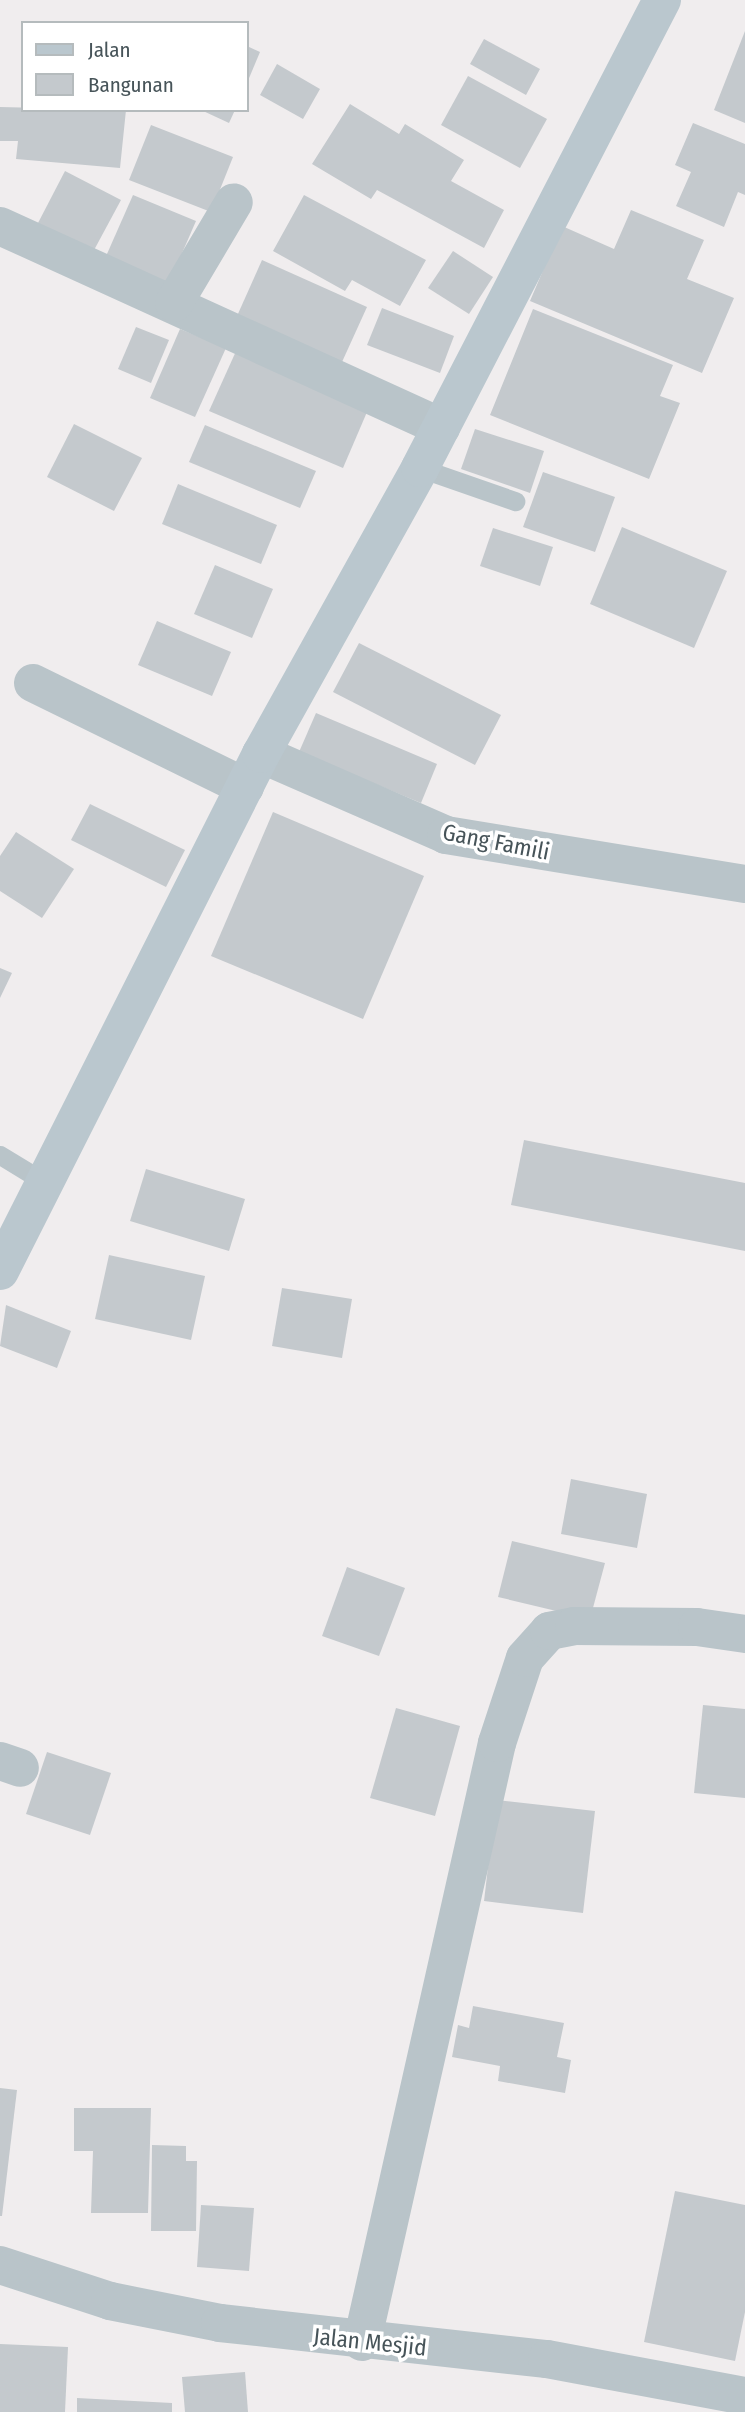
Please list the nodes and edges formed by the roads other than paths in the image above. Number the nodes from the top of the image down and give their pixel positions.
1 (662, 0) edge
2 (234, 202) dead end
3 (0, 226) edge
4 (174, 303) junction
5 (440, 427) junction
6 (420, 468) junction
7 (515, 501) dead end
8 (33, 683) dead end
9 (253, 771) junction
10 (745, 884) edge
11 (0, 1155) edge
12 (46, 1183) junction
13 (0, 1271) edge
14 (745, 1634) edge
15 (0, 2264) edge
16 (362, 2342) junction
17 (745, 2396) edge

1 - 5 street
2 - 4 street
3 - 4 street
4 - 5 street
5 - 6 street
6 - 7 lane
6 - 9 street
8 - 9 street, Gang Famili
9 - 10 street, Gang Famili
9 - 12 street
11 - 12 lane
12 - 13 street
14 - 16 street
15 - 16 street, Jalan Mesjid
16 - 17 street, Jalan Mesjid

